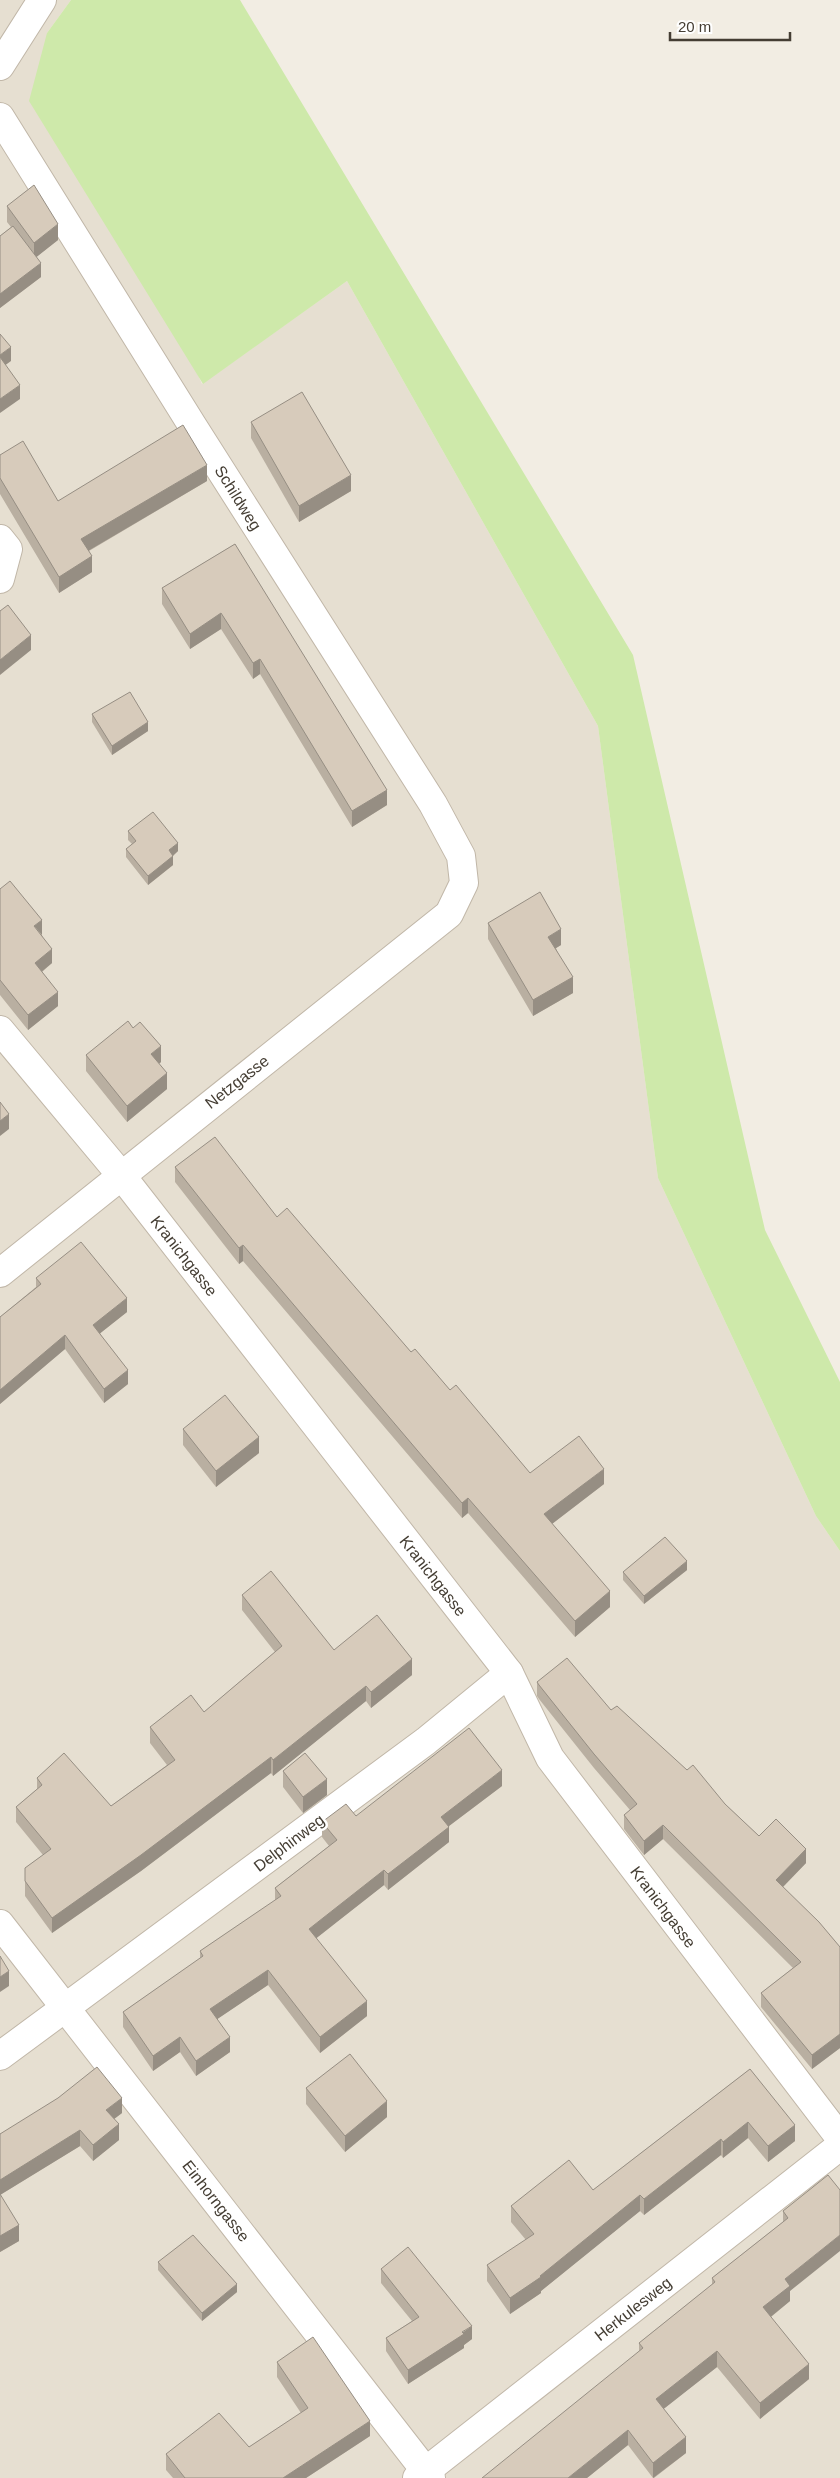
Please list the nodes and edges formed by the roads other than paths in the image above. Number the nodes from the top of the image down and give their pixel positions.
1 (42, 0) edge
2 (0, 66) edge
3 (0, 117) edge
4 (0, 539) edge
5 (0, 579) edge
6 (464, 883) joint
7 (0, 1030) edge
8 (121, 1175) junction
9 (0, 1273) edge
10 (509, 1673) junction
11 (0, 1924) edge
12 (66, 2009) junction
13 (0, 2056) edge
14 (840, 2138) edge
15 (840, 2146) edge
16 (425, 2476) edge

1 - 2 street
3 - 6 street, Schildweg
4 - 5 street
6 - 8 street, Netzgasse
7 - 8 street, Kranichgasse
8 - 9 street, Netzgasse
8 - 10 street, Kranichgasse
10 - 12 street, Delphinweg
10 - 14 street, Kranichgasse
11 - 12 street, Einhorngasse
12 - 13 street, Delphinweg
12 - 16 street, Einhorngasse
15 - 16 street, Herkulesweg

